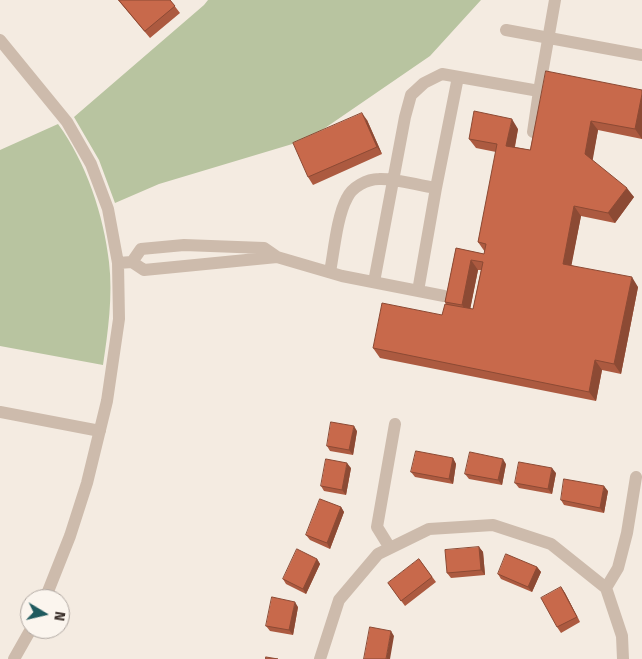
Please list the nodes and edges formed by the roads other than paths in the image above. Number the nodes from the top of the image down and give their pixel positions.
1 (554, 0) edge
2 (506, 30) dead end
3 (548, 38) junction
4 (0, 40) edge
5 (642, 55) edge
6 (458, 77) junction
7 (539, 91) junction
8 (533, 132) edge
9 (393, 181) junction
10 (436, 188) junction
11 (277, 257) junction
12 (132, 262) junction
13 (118, 263) junction
14 (330, 272) junction
15 (374, 282) junction
16 (418, 291) junction
17 (444, 296) edge
18 (0, 412) edge
19 (394, 424) dead end
20 (100, 431) junction
21 (636, 477) dead end
22 (390, 548) junction
23 (606, 588) junction
24 (49, 589) edge
25 (25, 639) edge
26 (14, 659) edge
27 (320, 659) edge
28 (623, 659) edge

1 - 3 street
2 - 3 street
3 - 5 street
3 - 7 street
4 - 13 street
6 - 7 street
6 - 9 street
6 - 10 street
7 - 8 street
9 - 10 street
9 - 14 street
9 - 15 street
10 - 16 street
11 - 12 street
11 - 12 street
11 - 14 street
12 - 13 street
13 - 20 street
14 - 15 street
15 - 16 street
16 - 17 street
18 - 20 street
19 - 22 street
20 - 24 street
21 - 23 street
22 - 23 street
22 - 27 street
23 - 28 street
25 - 26 street

